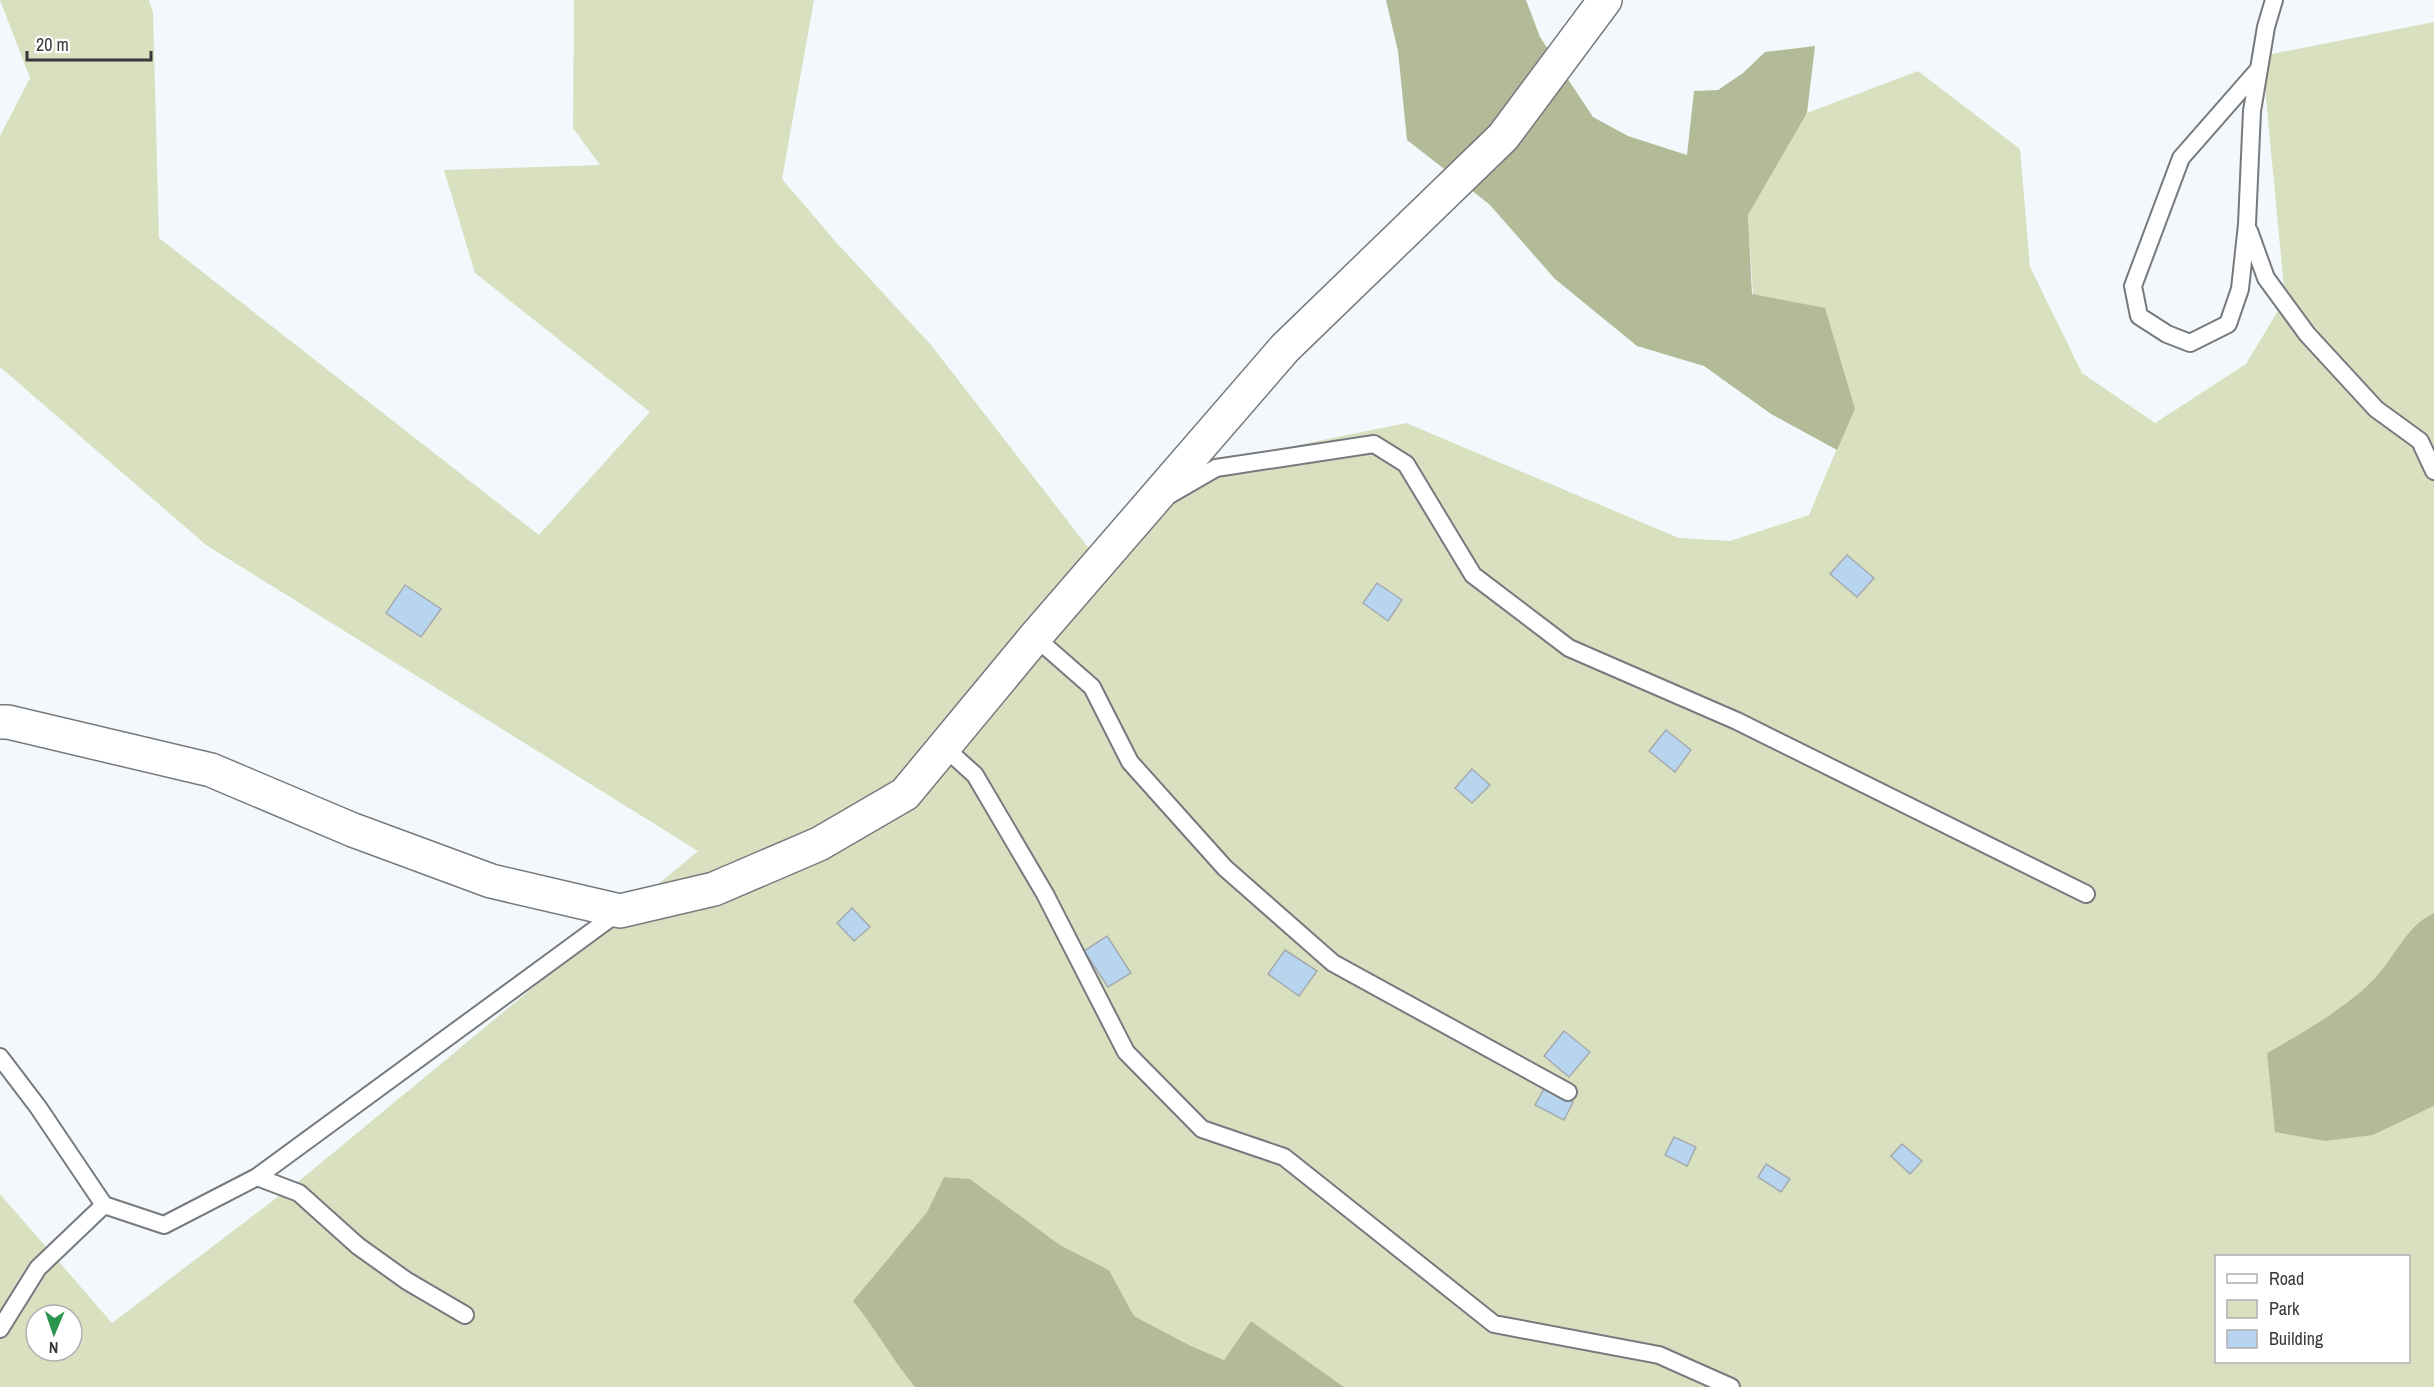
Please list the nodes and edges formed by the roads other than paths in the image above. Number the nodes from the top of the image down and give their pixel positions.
1 (1605, 0) edge
2 (2274, 0) edge
3 (2259, 69) junction
4 (2247, 224) junction
5 (2434, 471) edge
6 (1145, 510) junction
7 (1035, 638) junction
8 (0, 722) edge
9 (944, 747) junction
10 (2086, 894) dead end
11 (620, 911) junction
12 (0, 1057) edge
13 (1568, 1092) dead end
14 (257, 1177) junction
15 (104, 1205) junction
16 (465, 1315) dead end
17 (0, 1329) edge
18 (1731, 1387) edge

1 - 6 street
2 - 3 lane
3 - 4 lane
3 - 4 lane
4 - 5 lane
6 - 7 street
6 - 10 lane
7 - 9 street
7 - 13 lane
8 - 11 street
9 - 11 street
9 - 18 lane
11 - 14 lane
12 - 15 lane
14 - 15 lane
14 - 16 lane
15 - 17 lane

